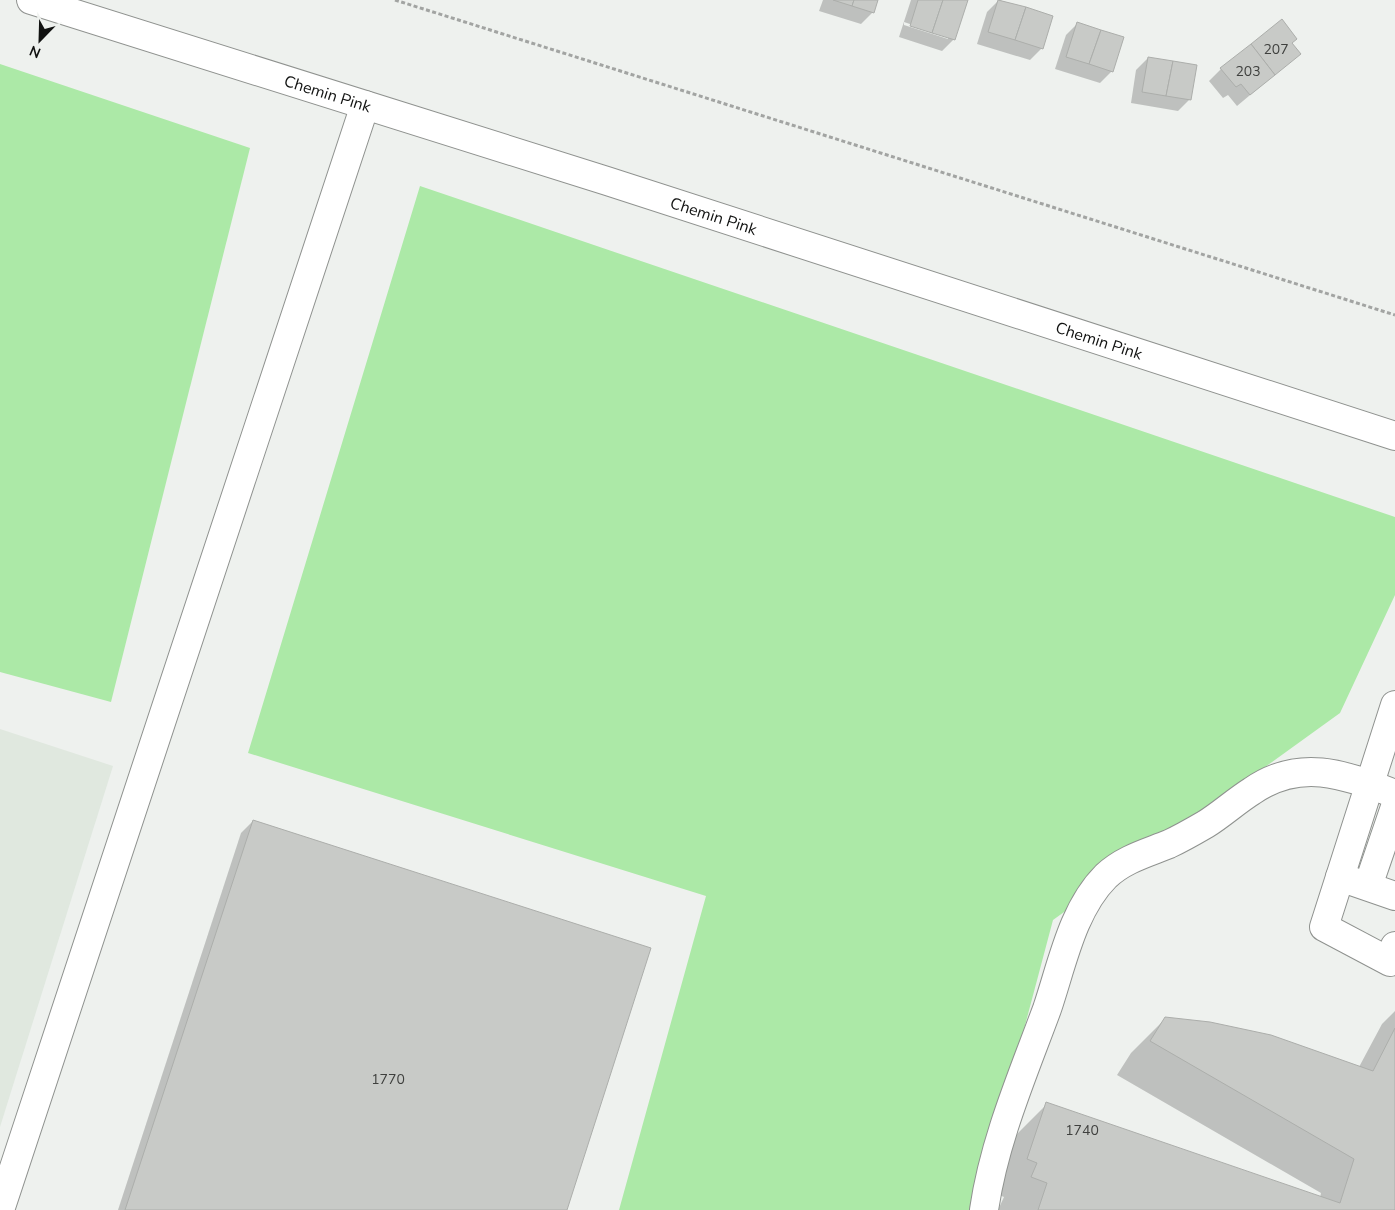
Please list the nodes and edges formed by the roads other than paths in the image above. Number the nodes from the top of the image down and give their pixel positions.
1 (31, 0) edge
2 (365, 105) junction
3 (1395, 436) edge
4 (1395, 705) edge
5 (1370, 784) junction
6 (1395, 794) edge
7 (1395, 807) edge
8 (1340, 877) junction
9 (1368, 886) junction
10 (1395, 896) edge
11 (1395, 946) edge
12 (0, 1210) edge
13 (984, 1210) edge

1 - 2 main road, Chemin Pink
2 - 3 main road, Chemin Pink
2 - 12 main road
4 - 5 main road
5 - 6 main road
5 - 8 main road
5 - 13 main road
7 - 9 main road
8 - 9 main road
8 - 11 main road
9 - 10 main road

